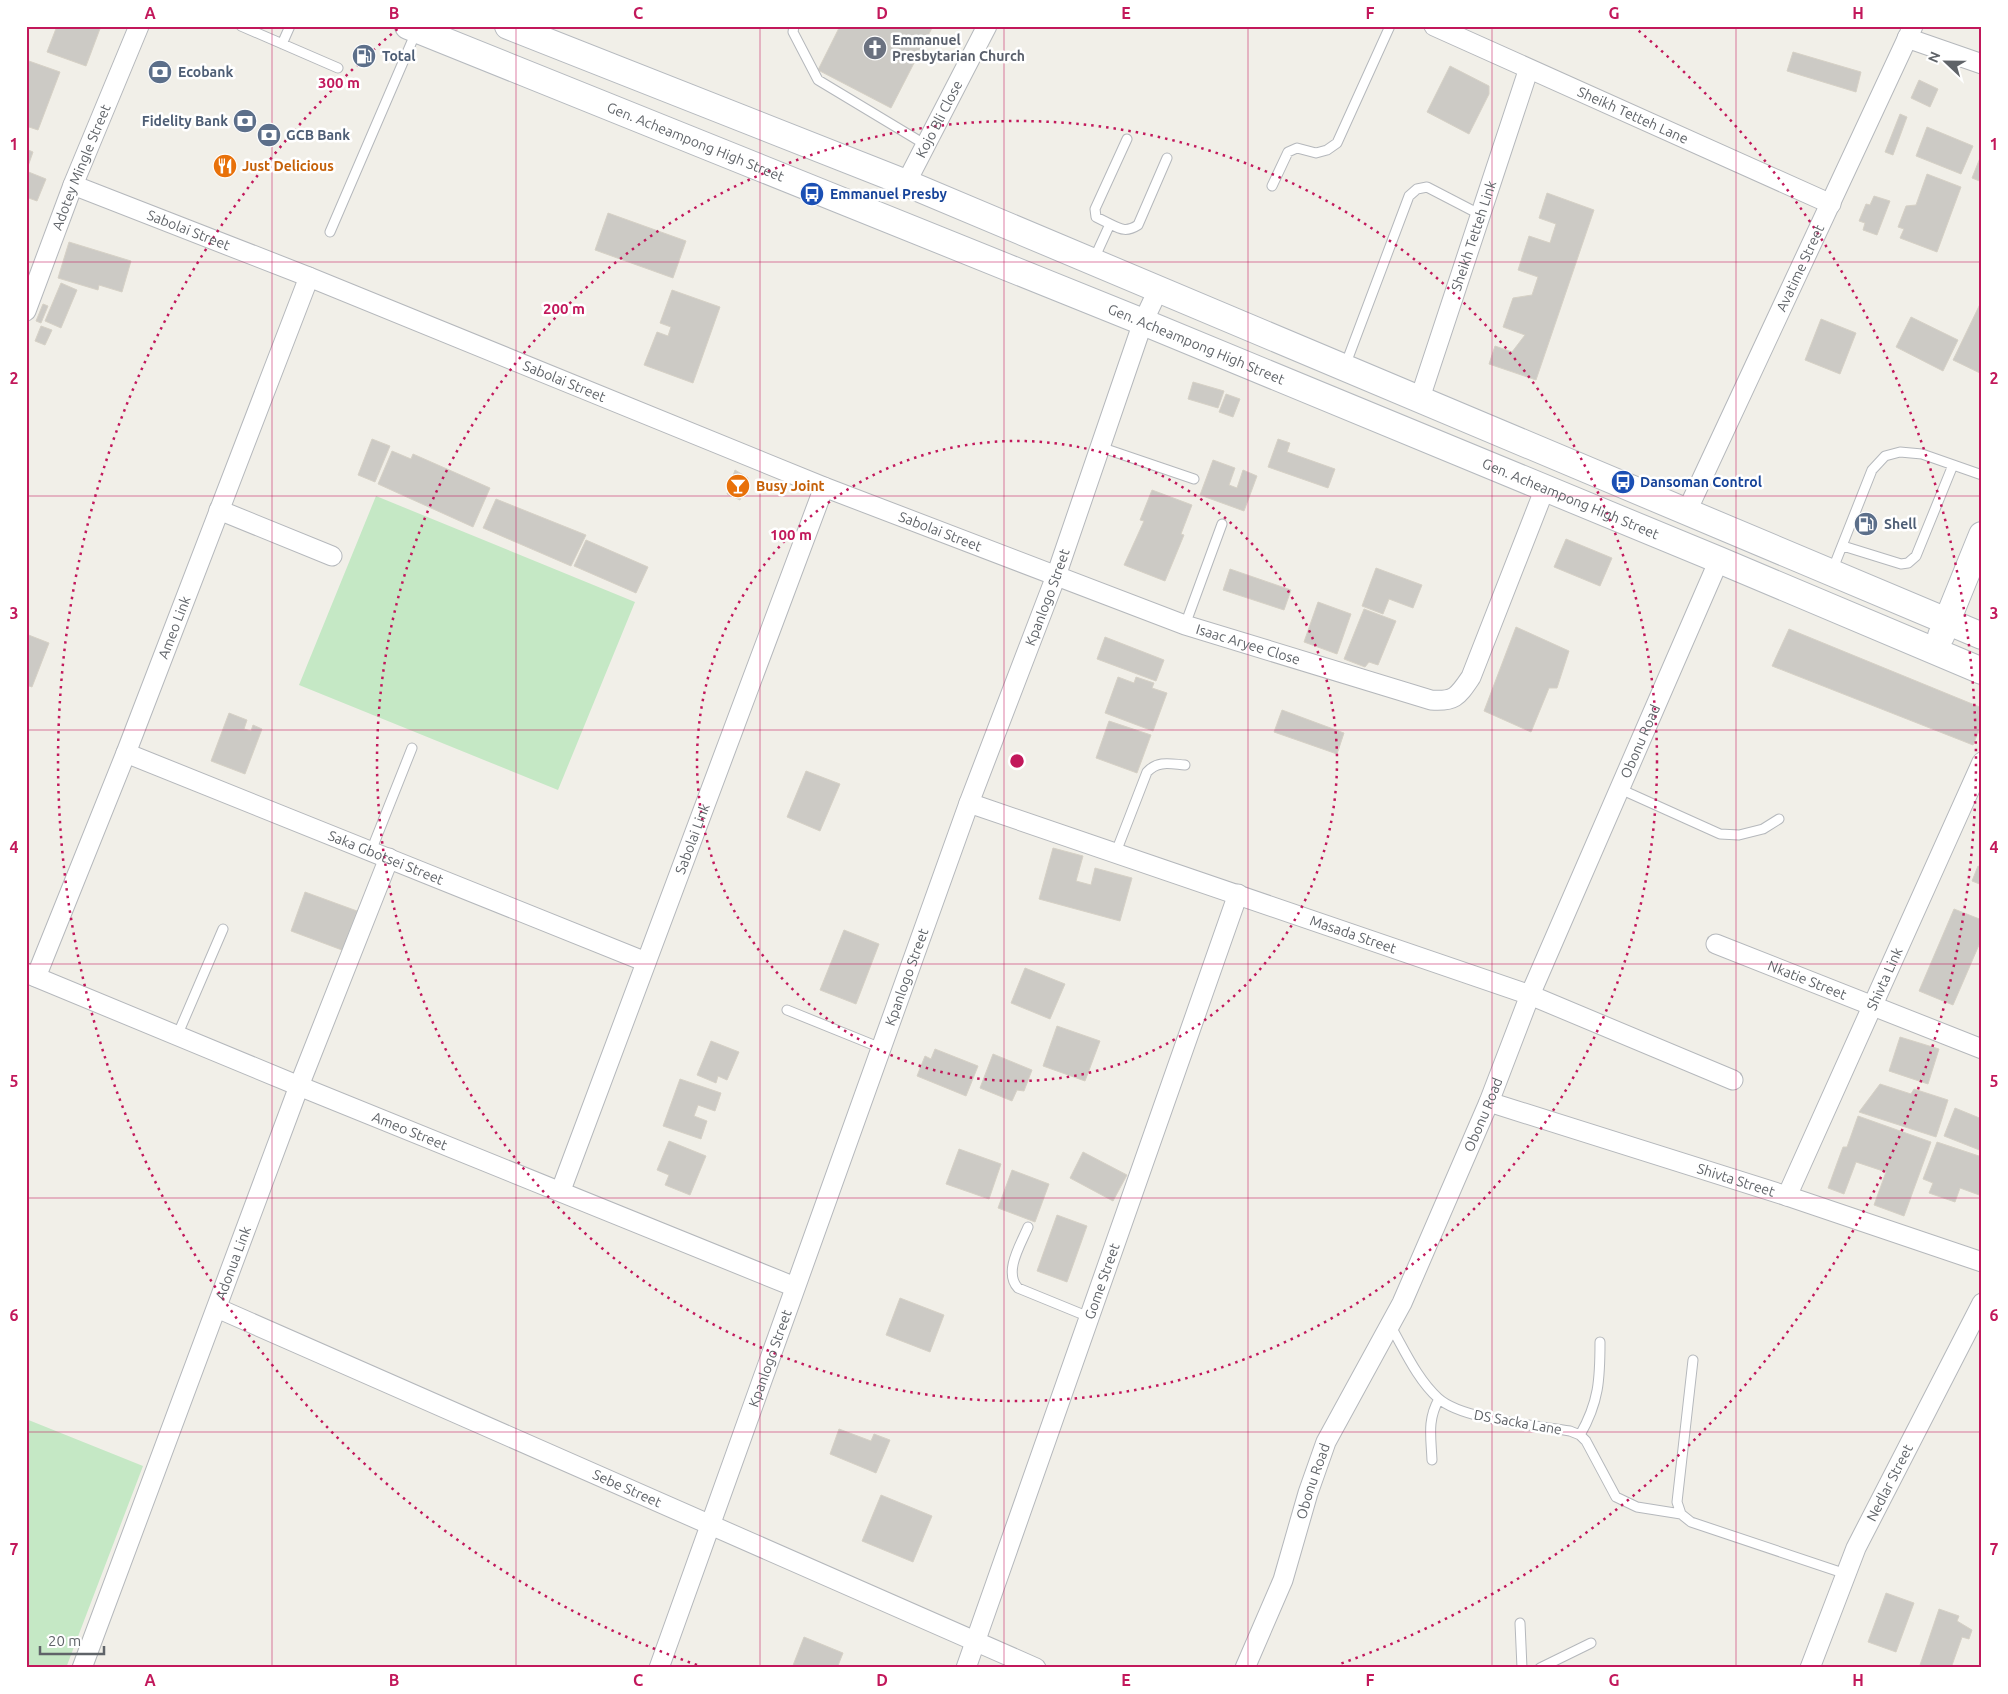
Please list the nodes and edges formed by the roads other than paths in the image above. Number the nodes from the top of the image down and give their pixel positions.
1 (139, 26) edge
2 (241, 26) edge
3 (290, 26) edge
4 (508, 26) edge
5 (794, 26) edge
6 (987, 26) edge
7 (1390, 26) edge
8 (1434, 26) edge
9 (412, 28) edge
10 (1910, 32) edge
11 (282, 44) junction
12 (1982, 64) edge
13 (338, 68) dead end
14 (1528, 71) junction
15 (1127, 139) dead end
16 (926, 145) junction
17 (1167, 158) dead end
18 (906, 183) junction
19 (73, 185) junction
20 (1272, 186) dead end
21 (1831, 204) junction
22 (1481, 215) junction
23 (1110, 224) junction
24 (330, 232) dead end
25 (1093, 261) junction
26 (310, 278) junction
27 (1159, 288) junction
28 (26, 310) edge
29 (1143, 322) junction
30 (1344, 368) junction
31 (1419, 401) junction
32 (1100, 448) junction
33 (1953, 465) junction
34 (1982, 475) edge
35 (1194, 479) dead end
36 (824, 487) junction
37 (1545, 488) junction
38 (219, 510) junction
39 (1687, 511) junction
40 (1222, 524) dead end
41 (1982, 535) edge
42 (1843, 546) junction
43 (332, 556) dead end
44 (1719, 560) junction
45 (1832, 571) junction
46 (1056, 576) junction
47 (1948, 621) junction
48 (1185, 625) junction
49 (1982, 636) edge
50 (1935, 650) junction
51 (1982, 671) edge
52 (412, 748) dead end
53 (126, 753) junction
54 (1982, 762) edge
55 (1185, 765) dead end
56 (1620, 789) junction
57 (969, 803) junction
58 (1779, 819) dead end
59 (1116, 852) junction
60 (380, 855) junction
61 (1238, 894) junction
62 (223, 929) dead end
63 (1716, 944) dead end
64 (646, 962) junction
65 (31, 975) edge
66 (1530, 995) junction
67 (1873, 1007) junction
68 (787, 1010) dead end
69 (177, 1036) junction
70 (881, 1048) junction
71 (1982, 1049) edge
72 (1733, 1080) dead end
73 (299, 1086) junction
74 (1489, 1102) junction
75 (561, 1190) junction
76 (1787, 1196) junction
77 (1028, 1227) dead end
78 (1982, 1262) edge
79 (795, 1287) junction
80 (1982, 1303) edge
81 (217, 1308) junction
82 (1089, 1317) junction
83 (1390, 1324) junction
84 (1600, 1342) dead end
85 (1693, 1360) dead end
86 (1439, 1399) junction
87 (1580, 1435) junction
88 (1432, 1460) dead end
89 (1681, 1514) junction
90 (710, 1523) junction
91 (1846, 1574) junction
92 (1520, 1623) dead end
93 (976, 1642) junction
94 (1590, 1643) dead end
95 (82, 1668) edge
96 (659, 1668) edge
97 (966, 1668) edge
98 (1036, 1668) edge
99 (1245, 1668) edge
100 (1522, 1668) edge
101 (1540, 1668) edge
102 (1810, 1668) edge

1 - 19 street, Adotey Mingle Street
2 - 11 lane
3 - 11 lane
4 - 18 main road
5 - 16 lane
6 - 16 street, Kojo Bli Close
7 - 20 lane
8 - 14 street, Sheikh Tetteh Lane
9 - 24 lane
9 - 29 main road, Gen. Acheampong High Street
10 - 12 street
10 - 21 street, Avatime Street
11 - 13 lane
14 - 21 street, Sheikh Tetteh Lane
14 - 22 street, Sheikh Tetteh Link
15 - 23 lane
16 - 18 street, Kojo Bli Close
17 - 23 lane
18 - 25 main road
19 - 26 street, Sabolai Street
19 - 28 street, Adotey Mingle Street
21 - 39 street, Avatime Street
22 - 30 lane
22 - 31 street, Sheikh Tetteh Link
23 - 25 lane
25 - 27 main road
26 - 36 street, Sabolai Street
26 - 38 street, Ameo Link
27 - 29 street, Kpanlogo Street
27 - 30 main road
29 - 32 street, Kpanlogo Street
29 - 37 main road, Gen. Acheampong High Street
30 - 31 main road
31 - 39 main road
32 - 35 lane
32 - 46 street, Kpanlogo Street
33 - 34 lane
33 - 42 lane
33 - 42 lane
36 - 46 street, Sabolai Street
36 - 64 street, Sabolai Link
37 - 44 main road, Gen. Acheampong High Street
37 - 48 street, Isaac Aryee Close
38 - 43 street
38 - 53 street, Ameo Link
39 - 45 main road
40 - 48 lane
41 - 47 main road
42 - 45 lane
44 - 50 main road, Gen. Acheampong High Street
44 - 56 street, Obonu Road
45 - 47 main road
46 - 48 street, Isaac Aryee Close
46 - 57 street, Kpanlogo Street
47 - 49 main road
47 - 50 main road
50 - 51 main road, Gen. Acheampong High Street
52 - 60 lane
53 - 60 street, Saka Gbotsei Street
53 - 65 street, Ameo Link
54 - 67 street, Shivta Link
55 - 59 lane
56 - 58 lane
56 - 66 street, Obonu Road
57 - 59 street, Masada Street
57 - 70 street, Kpanlogo Street
59 - 61 street, Masada Street
60 - 64 street, Saka Gbotsei Street
60 - 73 street, Adonua Link
61 - 66 street, Masada Street
61 - 82 street, Gome Street
62 - 69 lane
63 - 67 street, Nkatie Street
64 - 75 street, Sabolai Link
65 - 69 street, Ameo Street
66 - 72 street, Masada Street
66 - 74 street, Obonu Road
67 - 71 street, Nkatie Street
67 - 76 street, Shivta Link
68 - 70 lane
69 - 73 street, Ameo Street
70 - 79 street, Kpanlogo Street
73 - 75 street, Ameo Street
73 - 81 street, Adonua Link
74 - 76 street, Shivta Street
74 - 83 street, Obonu Road
75 - 79 street, Ameo Street
76 - 78 street, Shivta Street
77 - 82 lane
79 - 90 street, Kpanlogo Street
80 - 91 street, Nedlar Street
81 - 90 street, Sebe Street
81 - 95 street, Adonua Link
82 - 93 street, Gome Street
83 - 86 lane, DS Sacka Lane
83 - 99 street, Obonu Road
84 - 87 lane
85 - 89 lane
86 - 87 lane, DS Sacka Lane
86 - 88 lane
87 - 89 lane, DS Sacka Lane
89 - 91 lane, DS Sacka Lane
90 - 93 street, Sebe Street
90 - 96 street, Kpanlogo Street
91 - 102 street, Nedlar Street
92 - 100 lane
93 - 97 street, Gome Street
93 - 98 street, Sebe Street
94 - 101 lane

